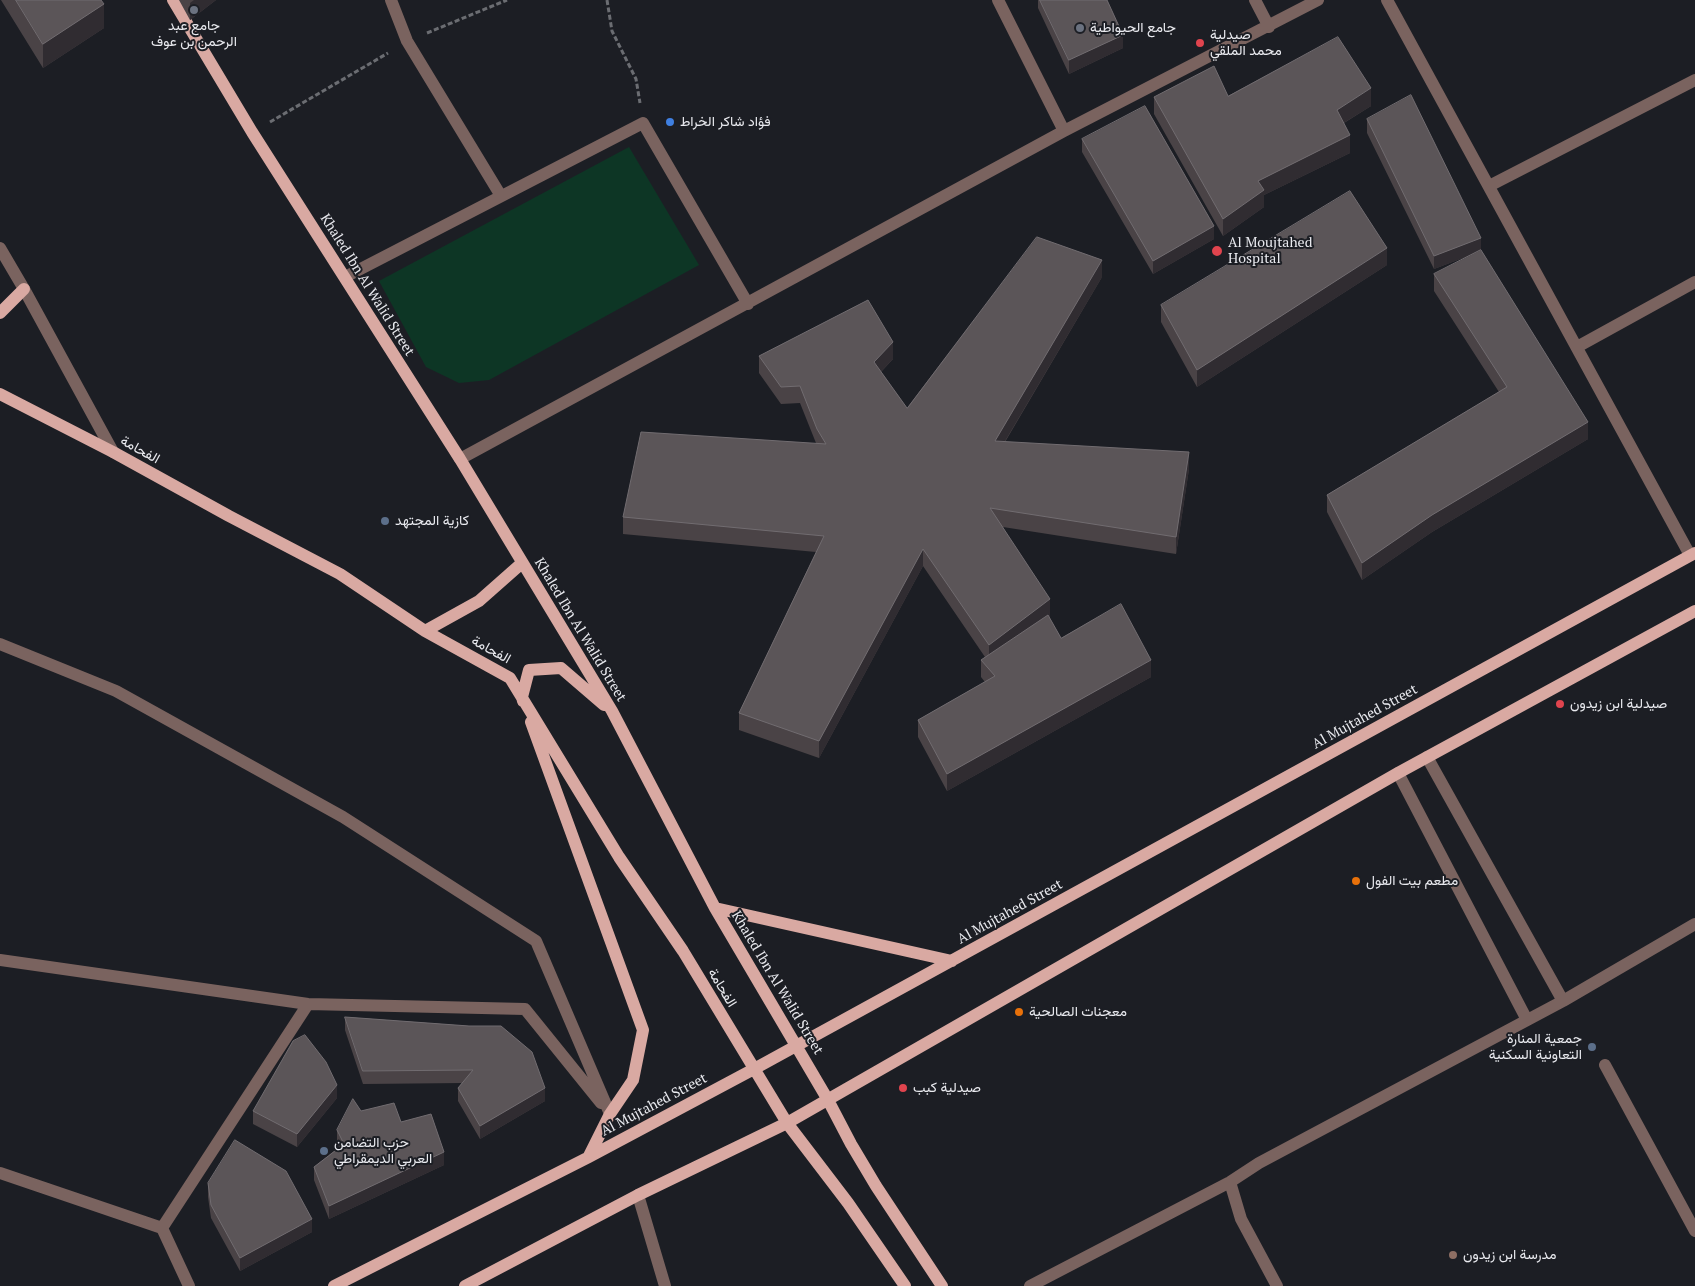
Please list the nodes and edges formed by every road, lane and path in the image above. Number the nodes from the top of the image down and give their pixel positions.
1 (173, 0) edge
2 (391, 0) edge
3 (507, 0) edge
4 (607, 0) edge
5 (998, 0) edge
6 (1255, 0) edge
7 (1318, 0) edge
8 (1388, 0) edge
9 (1269, 27) junction
10 (407, 41) junction
11 (1695, 80) edge
12 (643, 124) junction
13 (1064, 131) junction
14 (252, 132) junction
15 (1489, 186) junction
16 (501, 196) junction
17 (0, 248) edge
18 (345, 277) junction
19 (1695, 282) edge
20 (24, 289) junction
21 (748, 304) junction
22 (0, 314) edge
23 (1577, 347) junction
24 (0, 394) edge
25 (113, 452) junction
26 (460, 459) junction
27 (1692, 554) edge
28 (522, 563) junction
29 (1695, 611) edge
30 (424, 631) junction
31 (0, 644) edge
32 (522, 697) junction
33 (612, 711) junction
34 (1427, 757) junction
35 (1398, 773) junction
36 (716, 908) junction
37 (1695, 924) edge
38 (0, 960) edge
39 (952, 961) junction
40 (1564, 1001) junction
41 (308, 1004) junction
42 (1527, 1020) junction
43 (796, 1046) junction
44 (1605, 1065) dead end
45 (754, 1069) junction
46 (828, 1100) junction
47 (610, 1114) junction
48 (787, 1123) junction
49 (589, 1157) junction
50 (0, 1173) edge
51 (1230, 1182) junction
52 (638, 1195) junction
53 (162, 1228) junction
54 (1695, 1230) edge
55 (189, 1286) edge
56 (334, 1286) edge
57 (465, 1286) edge
58 (665, 1286) edge
59 (905, 1286) edge
60 (942, 1286) edge
61 (1030, 1286) edge
62 (1277, 1286) edge

1 - 14 main road, Khaled Ibn Al Walid Street
2 - 10 street
3 - 10 path
4 - 12 path
5 - 13 street
6 - 9 street
7 - 9 street
8 - 15 street
9 - 13 street
10 - 14 path
10 - 16 street
11 - 15 street
12 - 16 street
12 - 21 street
13 - 21 street
14 - 18 main road, Khaled Ibn Al Walid Street
15 - 23 street
16 - 18 street
17 - 20 street
18 - 26 main road, Khaled Ibn Al Walid Street
19 - 23 street
20 - 22 main road
20 - 25 street
21 - 26 street
23 - 27 street
24 - 25 main road, الفحامة
25 - 30 main road, الفحامة
26 - 28 main road, Khaled Ibn Al Walid Street
27 - 39 main road, Al Mujtahed Street
28 - 30 main road
28 - 33 main road, Khaled Ibn Al Walid Street
29 - 34 main road
30 - 32 main road, الفحامة
31 - 47 street
32 - 33 main road
32 - 45 main road, الفحامة
32 - 47 main road
33 - 36 main road, Khaled Ibn Al Walid Street
34 - 35 main road
34 - 40 street
35 - 42 street
35 - 46 main road
36 - 39 main road
36 - 43 main road, Khaled Ibn Al Walid Street
37 - 40 street
38 - 41 street
39 - 43 main road, Al Mujtahed Street
40 - 42 street
41 - 47 street
41 - 53 street
42 - 51 street
43 - 45 main road, Al Mujtahed Street
43 - 46 main road, Khaled Ibn Al Walid Street
44 - 54 street
45 - 48 main road, الفحامة
45 - 49 main road, Al Mujtahed Street
46 - 48 main road
46 - 60 main road, Khaled Ibn Al Walid Street
47 - 49 main road
48 - 52 main road
48 - 59 main road
49 - 56 main road, Al Mujtahed Street
50 - 53 street
51 - 61 street
51 - 62 street
52 - 57 main road
52 - 58 street
53 - 55 street

